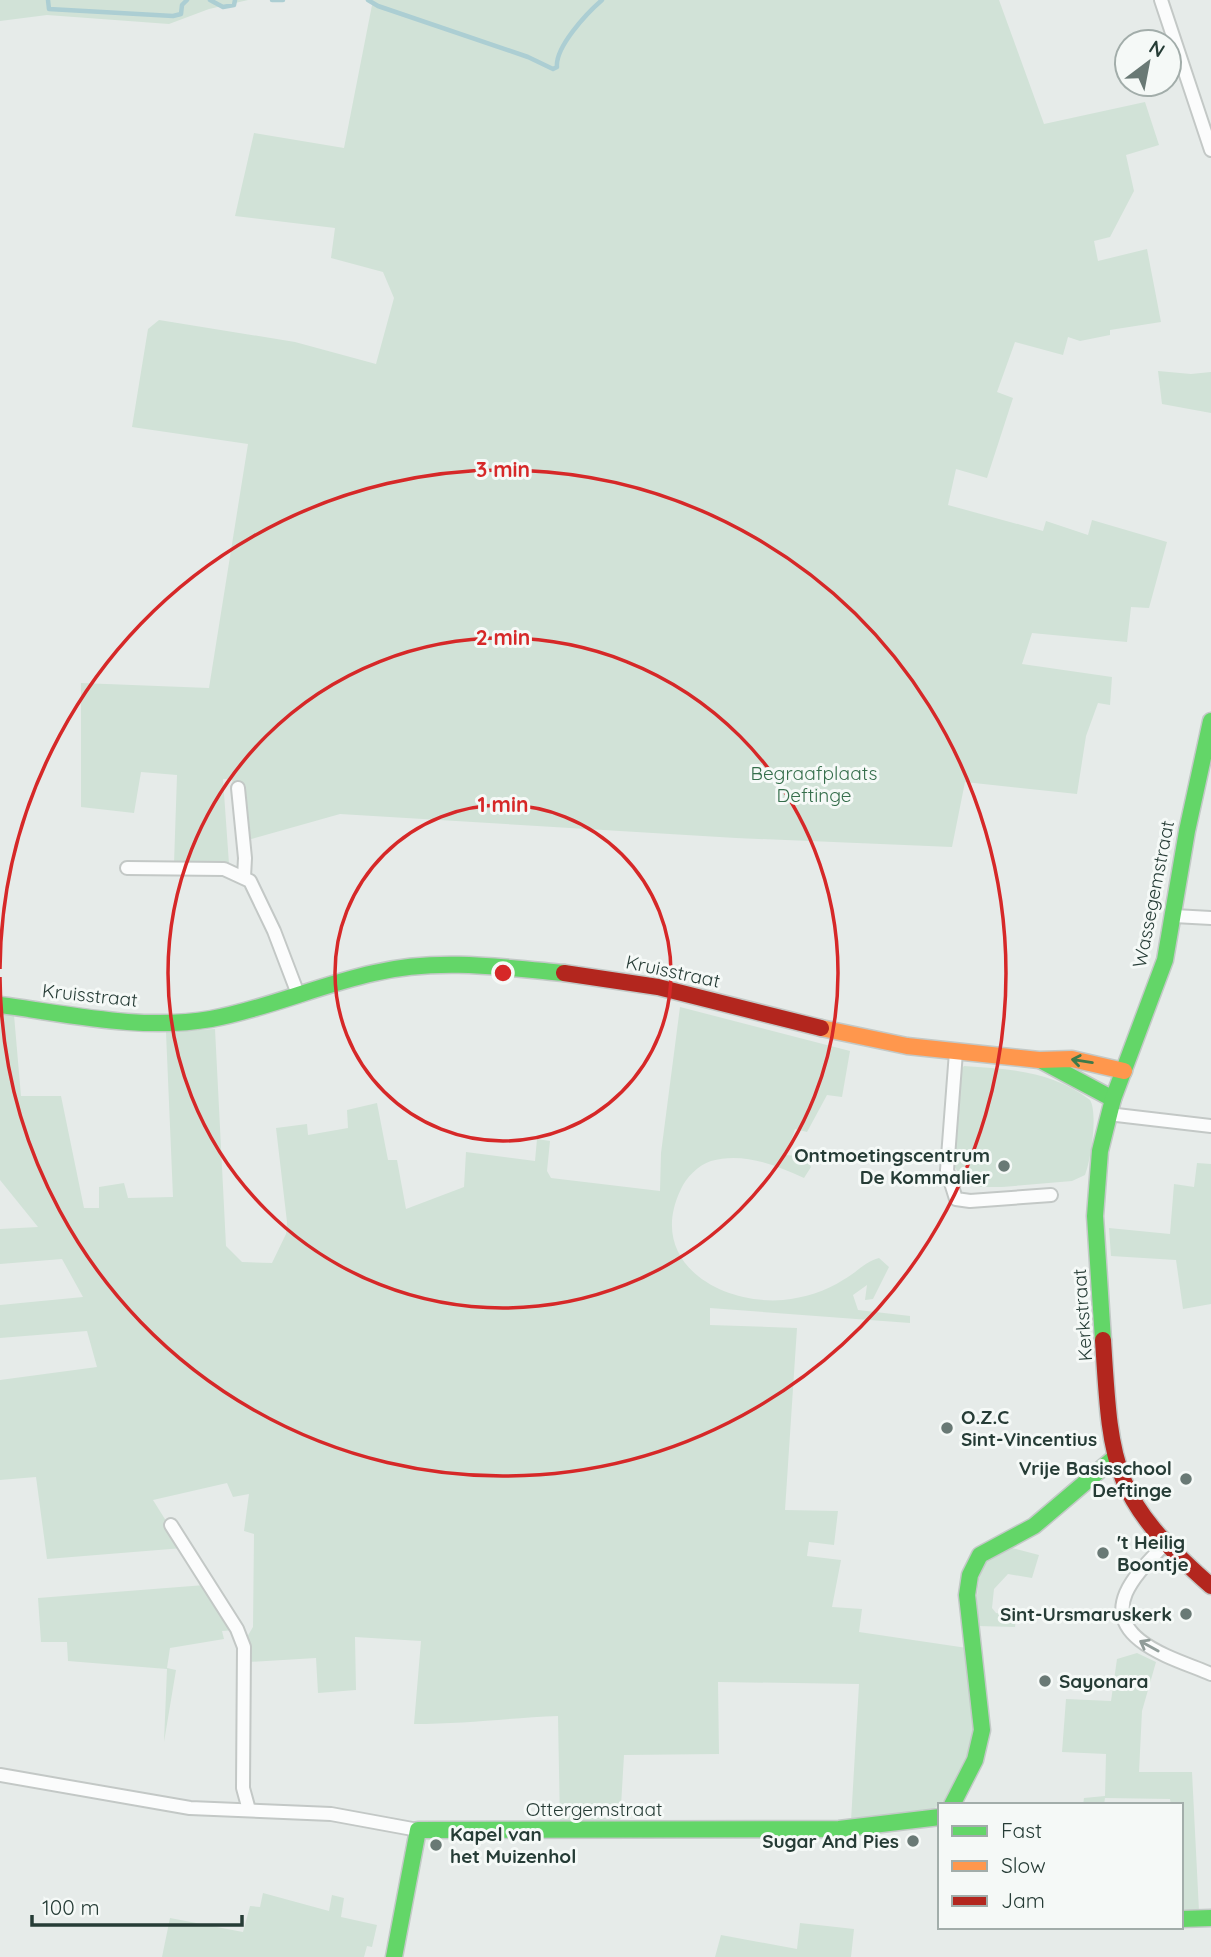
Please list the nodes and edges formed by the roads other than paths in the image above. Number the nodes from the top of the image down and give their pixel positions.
1 (1161, 0) edge
2 (1211, 150) edge
3 (1211, 721) edge
4 (238, 788) dead end
5 (127, 868) dead end
6 (244, 877) junction
7 (1174, 916) junction
8 (1211, 918) edge
9 (298, 994) junction
10 (0, 1006) edge
11 (956, 1052) junction
12 (1039, 1060) junction
13 (1124, 1071) junction
14 (1110, 1107) junction
15 (1211, 1126) edge
16 (1051, 1195) dead end
17 (1114, 1458) junction
18 (171, 1525) dead end
19 (1164, 1545) junction
20 (1211, 1587) edge
21 (1211, 1674) edge
22 (0, 1775) edge
23 (953, 1803) edge
24 (249, 1810) junction
25 (938, 1817) edge
26 (418, 1830) junction
27 (1211, 1918) edge
28 (1183, 1919) edge
29 (394, 1957) edge

1 - 2 street
3 - 7 street, Wassegemstraat
4 - 6 street
5 - 6 street
6 - 9 street
7 - 8 street
7 - 13 street, Wassegemstraat
9 - 10 street, Kruisstraat
9 - 11 street, Kruisstraat
11 - 12 street, Kruisstraat
11 - 16 street
13 -> 12 street, Kruisstraat
12 - 14 street, Kruisstraat
13 - 14 street, Kerkstraat
14 - 15 street
14 - 17 street, Kerkstraat
17 - 19 street, Kerkstraat
17 - 23 street
18 - 24 street
19 - 20 street, Kerkstraat
21 -> 19 street
22 - 24 street, Ottergemstraat
24 - 26 street, Ottergemstraat
25 - 26 street, Ottergemstraat
26 - 29 street
27 - 28 street

